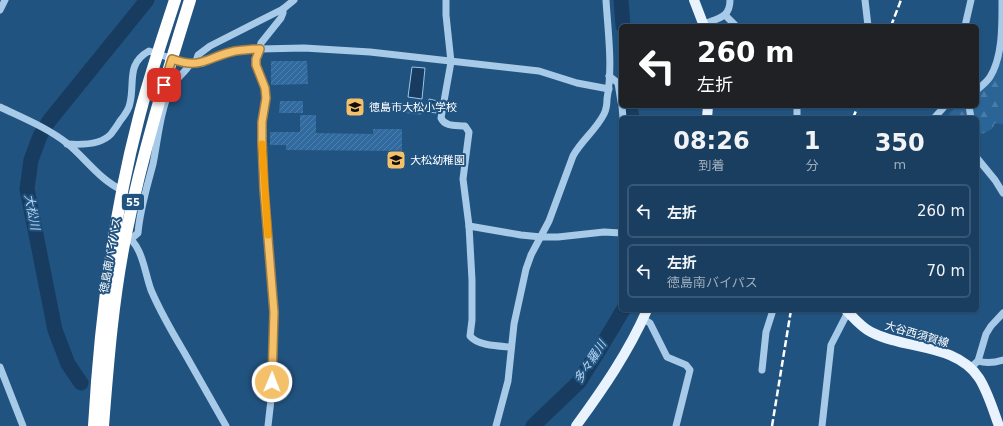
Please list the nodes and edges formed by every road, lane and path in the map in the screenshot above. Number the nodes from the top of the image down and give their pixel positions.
1 (4, 0) edge
2 (175, 0) edge
3 (190, 0) edge
4 (294, 0) edge
5 (446, 0) edge
6 (606, 0) edge
7 (694, 0) edge
8 (730, 0) edge
9 (865, 0) edge
10 (971, 0) edge
11 (1002, 0) edge
12 (283, 9) junction
13 (0, 10) edge
14 (725, 15) junction
15 (704, 24) edge
16 (706, 24) edge
17 (734, 24) edge
18 (868, 24) edge
19 (965, 24) edge
20 (260, 49) junction
21 (158, 54) junction
22 (172, 59) junction
23 (451, 62) junction
24 (192, 64) junction
25 (609, 76) junction
26 (979, 88) edge
27 (609, 89) junction
28 (619, 89) edge
29 (0, 107) edge
30 (943, 108) edge
31 (936, 116) edge
32 (68, 144) junction
33 (979, 160) edge
34 (122, 190) junction
35 (1003, 193) edge
36 (469, 226) junction
37 (619, 233) edge
38 (124, 234) junction
39 (541, 237) junction
40 (772, 312) edge
41 (848, 312) edge
42 (849, 312) edge
43 (1003, 313) edge
44 (645, 314) edge
45 (511, 347) junction
46 (1003, 360) edge
47 (974, 365) junction
48 (0, 367) edge
49 (762, 370) dead end
50 (23, 426) edge
51 (94, 426) edge
52 (103, 426) edge
53 (226, 426) edge
54 (268, 426) edge
55 (496, 426) edge
56 (576, 426) edge
57 (676, 426) edge
58 (822, 426) edge
59 (999, 426) edge

1 - 13 street
2 - 21 highway, 徳島南バイパス / 55
3 - 22 highway, 徳島南バイパス / 55
4 - 12 street
5 - 23 street
6 - 25 street
7 - 15 main road
8 - 14 street
9 - 18 street
10 - 19 street
11 - 26 street
12 - 20 street
12 - 24 street
14 - 16 street
14 - 17 street
20 - 23 street
20 - 24 street
20 - 54 street
21 - 22 street
21 - 32 street
21 - 34 highway, 徳島南バイパス / 55
22 - 24 street
22 - 38 highway, 徳島南バイパス / 55
23 - 27 street
23 - 36 street
24 - 38 street
25 - 27 street
25 - 28 street
27 - 39 street
29 - 32 street
30 - 31 street
32 - 34 street
33 - 35 street
34 - 38 highway, 徳島南バイパス / 55
36 - 39 street
36 - 45 street
37 - 39 street
38 - 51 highway, 徳島南バイパス / 55
38 - 52 highway, 徳島南バイパス / 55
38 - 53 street
39 - 45 street
40 - 49 street
41 - 58 street
42 - 47 main road, 大谷西須賀線
43 - 47 street
44 - 56 main road
44 - 57 street
45 - 55 street
46 - 47 street
47 - 59 main road, 大谷西須賀線
48 - 50 street

